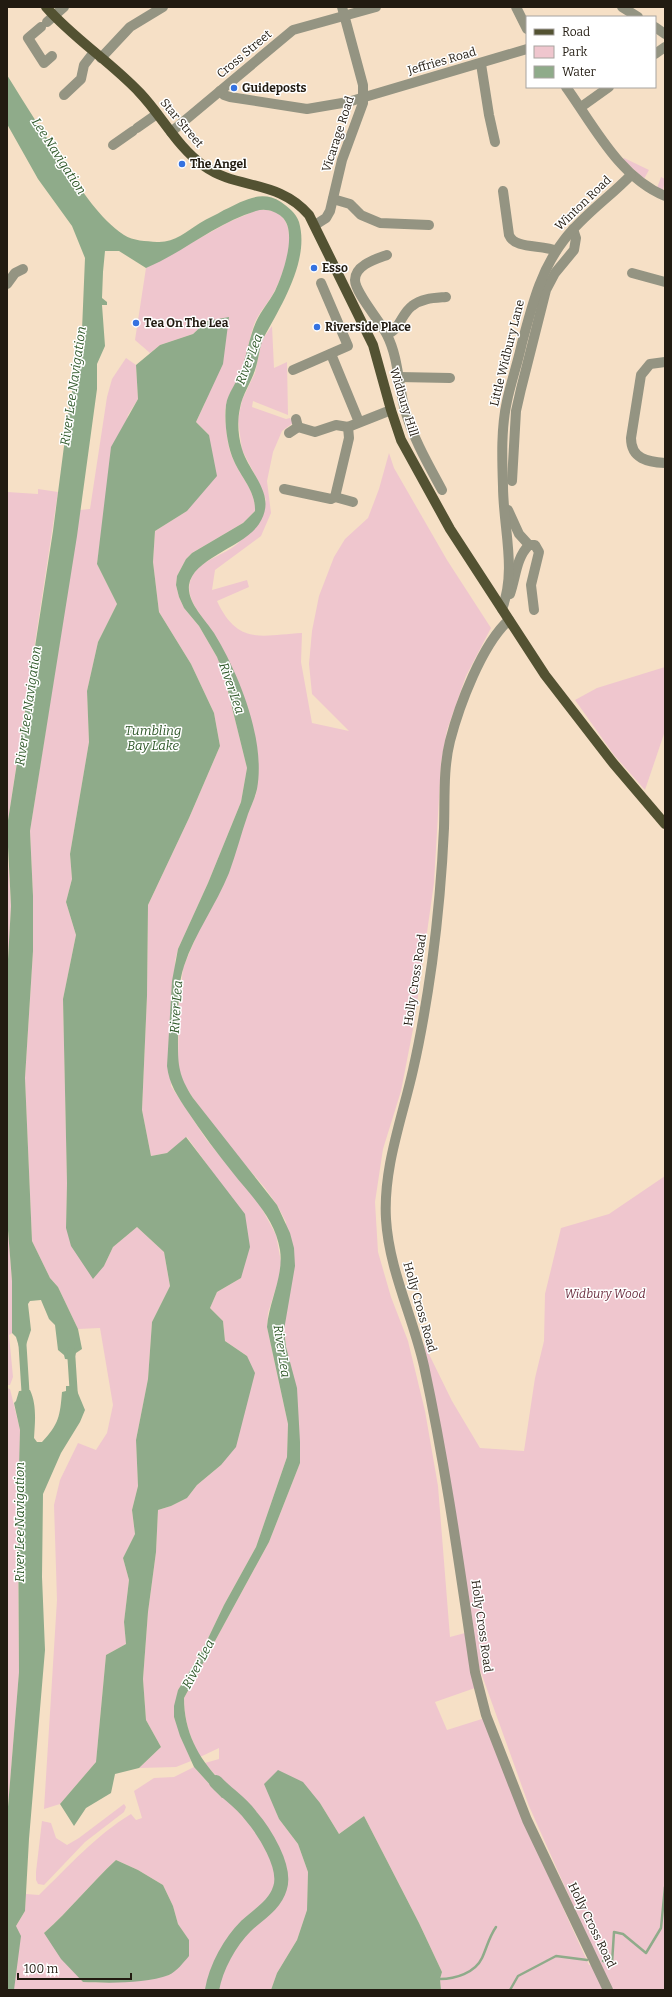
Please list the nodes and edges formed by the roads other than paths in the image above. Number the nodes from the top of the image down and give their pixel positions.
1 (46, 7) edge
2 (64, 7) edge
3 (163, 7) edge
4 (376, 7) edge
5 (516, 7) edge
6 (622, 7) edge
7 (343, 11) edge
8 (636, 16) edge
9 (47, 22) junction
10 (526, 27) edge
11 (656, 28) edge
12 (665, 34) edge
13 (665, 47) edge
14 (526, 49) edge
15 (656, 53) edge
16 (98, 55) junction
17 (52, 56) dead end
18 (481, 64) junction
19 (567, 88) edge
20 (608, 88) edge
21 (220, 91) junction
22 (64, 95) dead end
23 (364, 97) junction
24 (581, 107) junction
25 (157, 114) junction
26 (171, 132) junction
27 (495, 142) dead end
28 (113, 145) dead end
29 (631, 175) junction
30 (502, 191) dead end
31 (665, 196) edge
32 (333, 199) junction
33 (315, 225) junction
34 (429, 225) dead end
35 (573, 229) junction
36 (556, 251) junction
37 (387, 255) dead end
38 (24, 269) dead end
39 (632, 273) dead end
40 (665, 282) edge
41 (321, 283) dead end
42 (7, 284) edge
43 (446, 297) dead end
44 (376, 318) junction
45 (363, 325) junction
46 (387, 334) junction
47 (331, 354) junction
48 (665, 362) edge
49 (293, 370) dead end
50 (399, 377) junction
51 (450, 378) dead end
52 (391, 410) junction
53 (359, 422) junction
54 (348, 427) junction
55 (289, 433) dead end
56 (665, 463) edge
57 (512, 481) dead end
58 (284, 489) dead end
59 (442, 490) dead end
60 (335, 497) junction
61 (353, 502) dead end
62 (504, 503) junction
63 (529, 544) junction
64 (504, 605) junction
65 (534, 610) dead end
66 (509, 620) junction
67 (664, 821) edge
68 (608, 1990) edge

1 - 9 main road, Star Street
2 - 9 street
3 - 16 street
4 - 7 street, Cross Street
5 - 10 street
6 - 8 street
7 - 21 street, Cross Street
7 - 23 street, Vicarage Road
9 - 16 main road, Star Street
9 - 17 street
11 - 12 street
13 - 15 street
14 - 18 street, Jeffries Road
16 - 22 street
16 - 25 main road, Star Street
18 - 23 street, Jeffries Road
18 - 27 street
19 - 24 street
20 - 24 street
21 - 23 street, Jeffries Road
21 - 26 street, Cross Street
23 - 32 street, Vicarage Road
24 - 29 street
25 - 26 main road, Star Street
25 - 28 street
26 - 33 main road, Star Street
29 - 31 street
29 - 35 street, Winton Road
30 - 36 street
32 - 33 street, Vicarage Road
32 - 34 street
33 - 45 main road, Widbury Hill
35 - 36 street, Winton Road
35 - 57 street
36 - 62 street, Little Widbury Lane
37 - 44 street
38 - 42 street
39 - 40 street
41 - 47 street
43 - 46 street
44 - 45 street
44 - 46 street
45 - 52 main road, Widbury Hill
46 - 50 street
47 - 49 street
47 - 53 street
48 - 56 street
50 - 51 street
50 - 59 street
52 - 53 street
52 - 64 main road, Widbury Hill
53 - 54 street
54 - 55 street
54 - 60 street
58 - 60 street
60 - 61 street
62 - 63 street
62 - 64 street, Little Widbury Lane
63 - 64 street
63 - 65 street
64 - 66 main road, Widbury Hill
66 - 67 main road, Widbury Hill
66 - 68 street, Holly Cross Road

